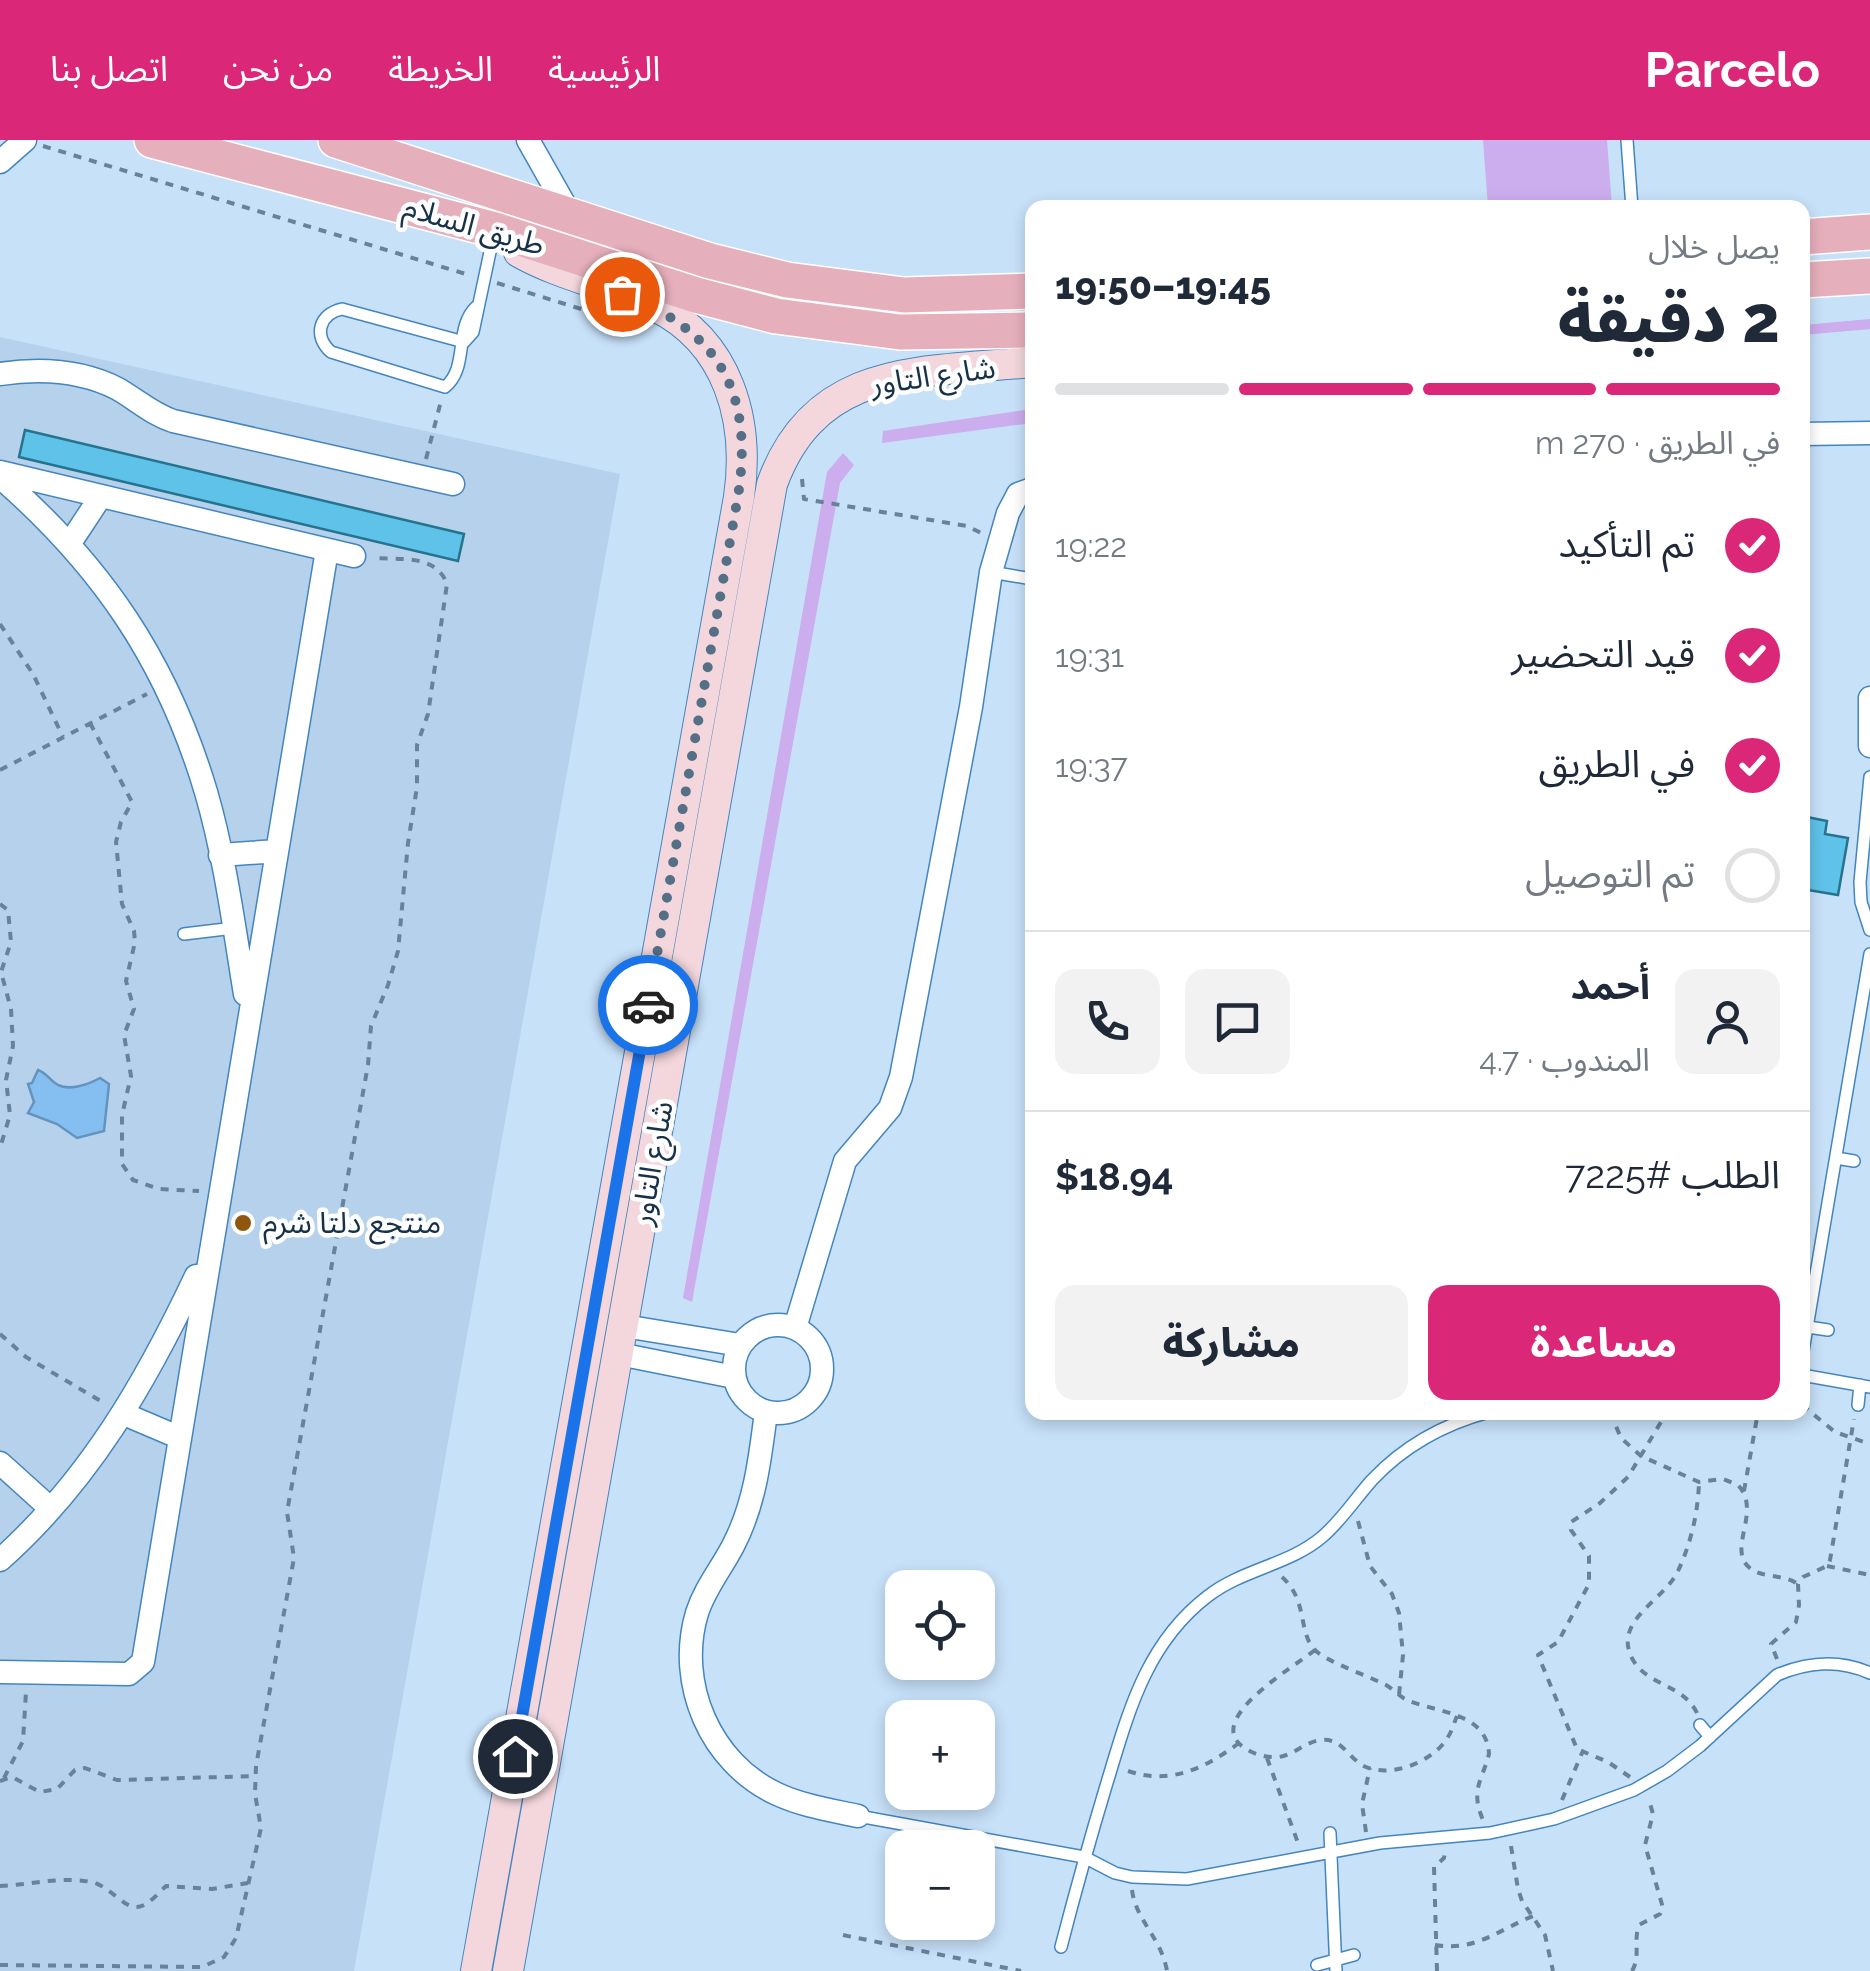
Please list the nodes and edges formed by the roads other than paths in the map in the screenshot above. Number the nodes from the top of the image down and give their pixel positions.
1 (152, 140) edge
2 (336, 140) edge
3 (528, 140) edge
4 (1627, 140) edge
5 (32, 142) edge
6 (0, 162) edge
7 (1631, 200) edge
8 (570, 216) junction
9 (495, 230) junction
10 (1870, 232) edge
11 (1810, 236) edge
12 (1870, 276) edge
13 (1810, 280) edge
14 (1025, 291) edge
15 (1025, 330) edge
16 (464, 342) junction
17 (1025, 363) edge
18 (0, 374) edge
19 (1870, 433) edge
20 (1810, 434) edge
21 (0, 474) edge
22 (453, 484) dead end
23 (1025, 492) edge
24 (102, 496) junction
25 (732, 530) junction
26 (763, 536) junction
27 (70, 544) junction
28 (326, 550) junction
29 (354, 556) road end
30 (991, 572) junction
31 (1025, 577) edge
32 (1870, 698) edge
33 (1870, 746) edge
34 (1870, 777) edge
35 (277, 851) junction
36 (220, 855) junction
37 (1869, 923) edge
38 (234, 928) junction
39 (184, 934) dead end
40 (1870, 954) edge
41 (248, 1012) junction
42 (1836, 1158) junction
43 (1854, 1161) dead end
44 (209, 1250) junction
45 (1810, 1315) edge
46 (1810, 1327) edge
47 (796, 1328) junction
48 (1828, 1330) dead end
49 (621, 1340) junction
50 (740, 1345) junction
51 (1810, 1376) edge
52 (734, 1377) junction
53 (1865, 1386) edge
54 (1858, 1405) road end
55 (766, 1412) junction
56 (124, 1414) junction
57 (1466, 1420) edge
58 (178, 1437) junction
59 (0, 1464) edge
60 (51, 1509) junction
61 (0, 1560) edge
62 (540, 1612) junction
63 (571, 1619) junction
64 (0, 1672) edge
65 (1870, 1672) edge
66 (1700, 1725) road end
67 (1710, 1737) junction
68 (858, 1816) joint
69 (1330, 1833) dead end
70 (1332, 1852) junction
71 (1084, 1856) junction
72 (1061, 1946) dead end
73 (1354, 1955) dead end
74 (1317, 1964) dead end
75 (1336, 1966) edge
76 (476, 1971) edge
77 (508, 1971) edge

1 - 9 main road, طريق السلام
2 - 8 main road, طريق السلام
3 - 8 street
4 - 7 lane
5 - 6 street
8 - 14 main road, طريق السلام
9 - 15 main road, طريق السلام
9 - 16 lane
9 - 25 main road, شارع التاور
10 - 11 main road
12 - 13 main road
16 - 16 lane
17 - 26 main road, شارع التاور
18 - 22 street
19 - 20 street
21 - 24 street
21 - 27 street
23 - 30 street
24 - 27 street
24 - 28 street
25 - 26 main road
25 - 62 main road, شارع التاور
26 - 49 main road, شارع التاور
27 - 36 street
28 - 29 street
28 - 35 street
30 - 31 lane
30 - 47 street
32 - 33 street
34 - 37 lane
35 - 36 street
35 - 41 street
36 - 38 street
38 - 39 lane
38 - 41 street
40 - 42 lane
41 - 44 street
42 - 43 lane
42 - 45 lane
44 - 56 street
44 - 58 street
46 - 48 lane
47 - 50 street
47 - 55 street
49 - 50 street
49 - 52 street
49 - 63 main road, شارع التاور
50 - 52 street
51 - 53 lane
52 - 55 street
53 - 54 lane
55 - 68 street
56 - 58 street
56 - 60 street
57 - 71 lane
58 - 64 street
59 - 60 street
60 - 61 street
62 - 63 main road
62 - 76 main road, شارع التاور
63 - 77 main road, شارع التاور
65 - 67 lane
66 - 67 lane
67 - 70 lane
68 - 71 lane
69 - 70 lane
70 - 71 lane
70 - 75 lane
71 - 72 lane
73 - 75 lane
74 - 75 lane

